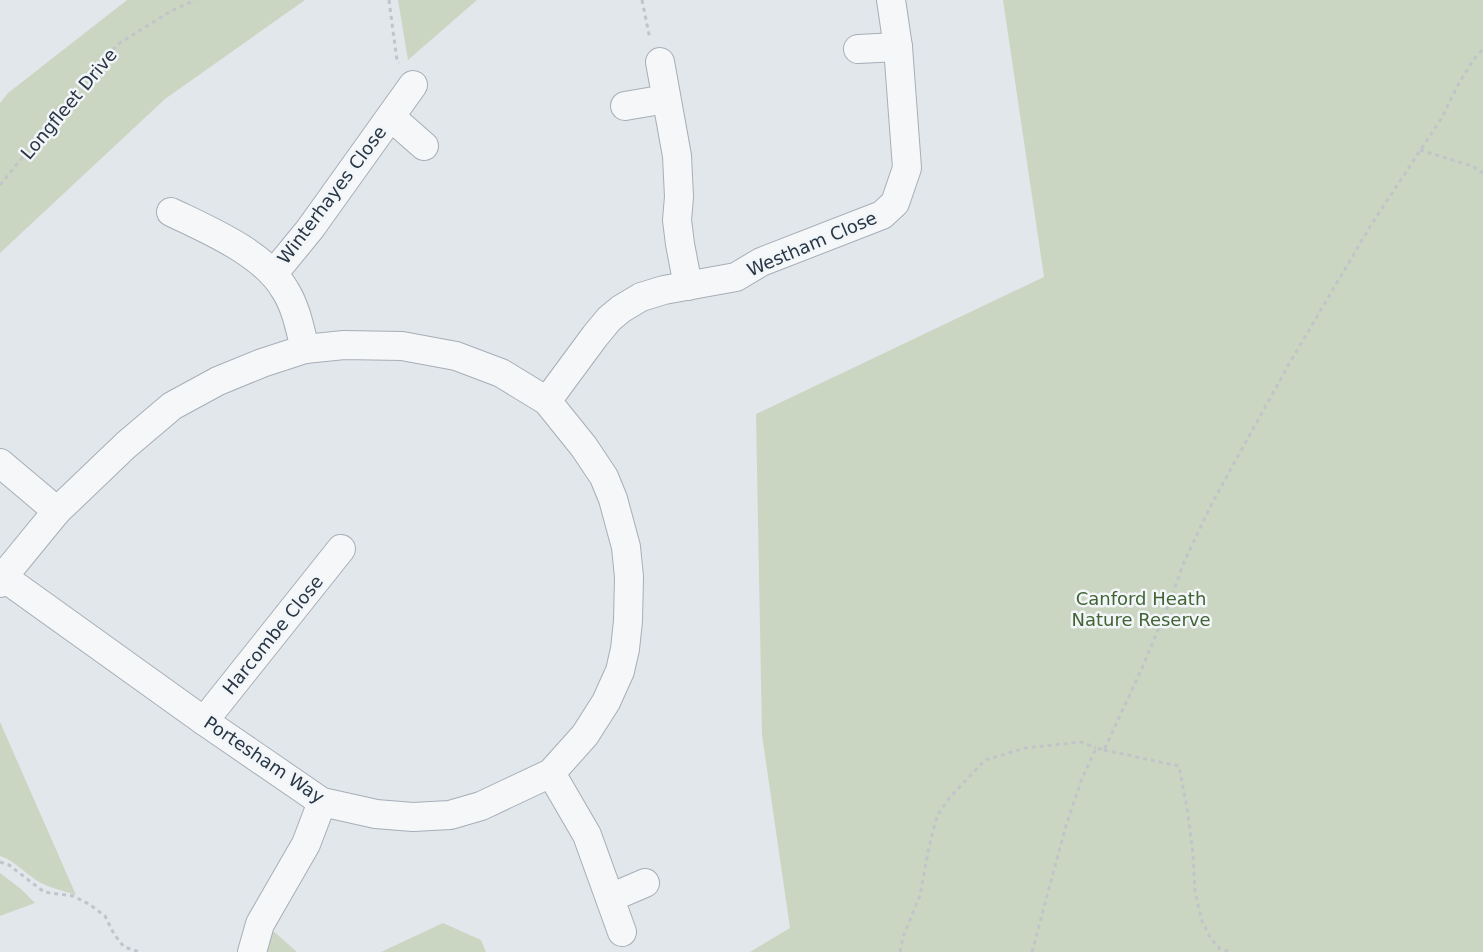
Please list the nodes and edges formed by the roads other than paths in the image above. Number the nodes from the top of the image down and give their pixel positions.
1 (891, 0) edge
2 (898, 47) junction
3 (858, 49) dead end
4 (660, 62) road end
5 (414, 85) road end
6 (666, 98) junction
7 (625, 106) dead end
8 (391, 117) junction
9 (424, 146) dead end
10 (171, 212) dead end
11 (274, 273) junction
12 (688, 286) junction
13 (305, 349) junction
14 (547, 401) junction
15 (0, 463) edge
16 (57, 510) junction
17 (341, 549) dead end
18 (2, 580) edge
19 (204, 720) junction
20 (551, 773) junction
21 (322, 802) junction
22 (645, 883) dead end
23 (610, 898) junction
24 (622, 932) dead end
25 (252, 952) edge

1 - 2 street, Westham Close
2 - 3 street
2 - 12 street, Westham Close
4 - 6 street
5 - 8 street, Winterhayes Close
6 - 7 street
6 - 12 street
8 - 9 street, Winterhayes Close
8 - 11 street, Winterhayes Close
10 - 11 street, Winterhayes Close
11 - 13 street, Winterhayes Close
12 - 14 street, Westham Close
13 - 14 street, Portesham Way
13 - 16 street, Portesham Way
14 - 20 street, Portesham Way
15 - 16 street
16 - 18 street, Portesham Way
17 - 19 street, Harcombe Close
18 - 19 street, Portesham Way
19 - 21 street, Portesham Way
20 - 21 street, Portesham Way
20 - 23 street
21 - 25 street
22 - 23 street
23 - 24 street

